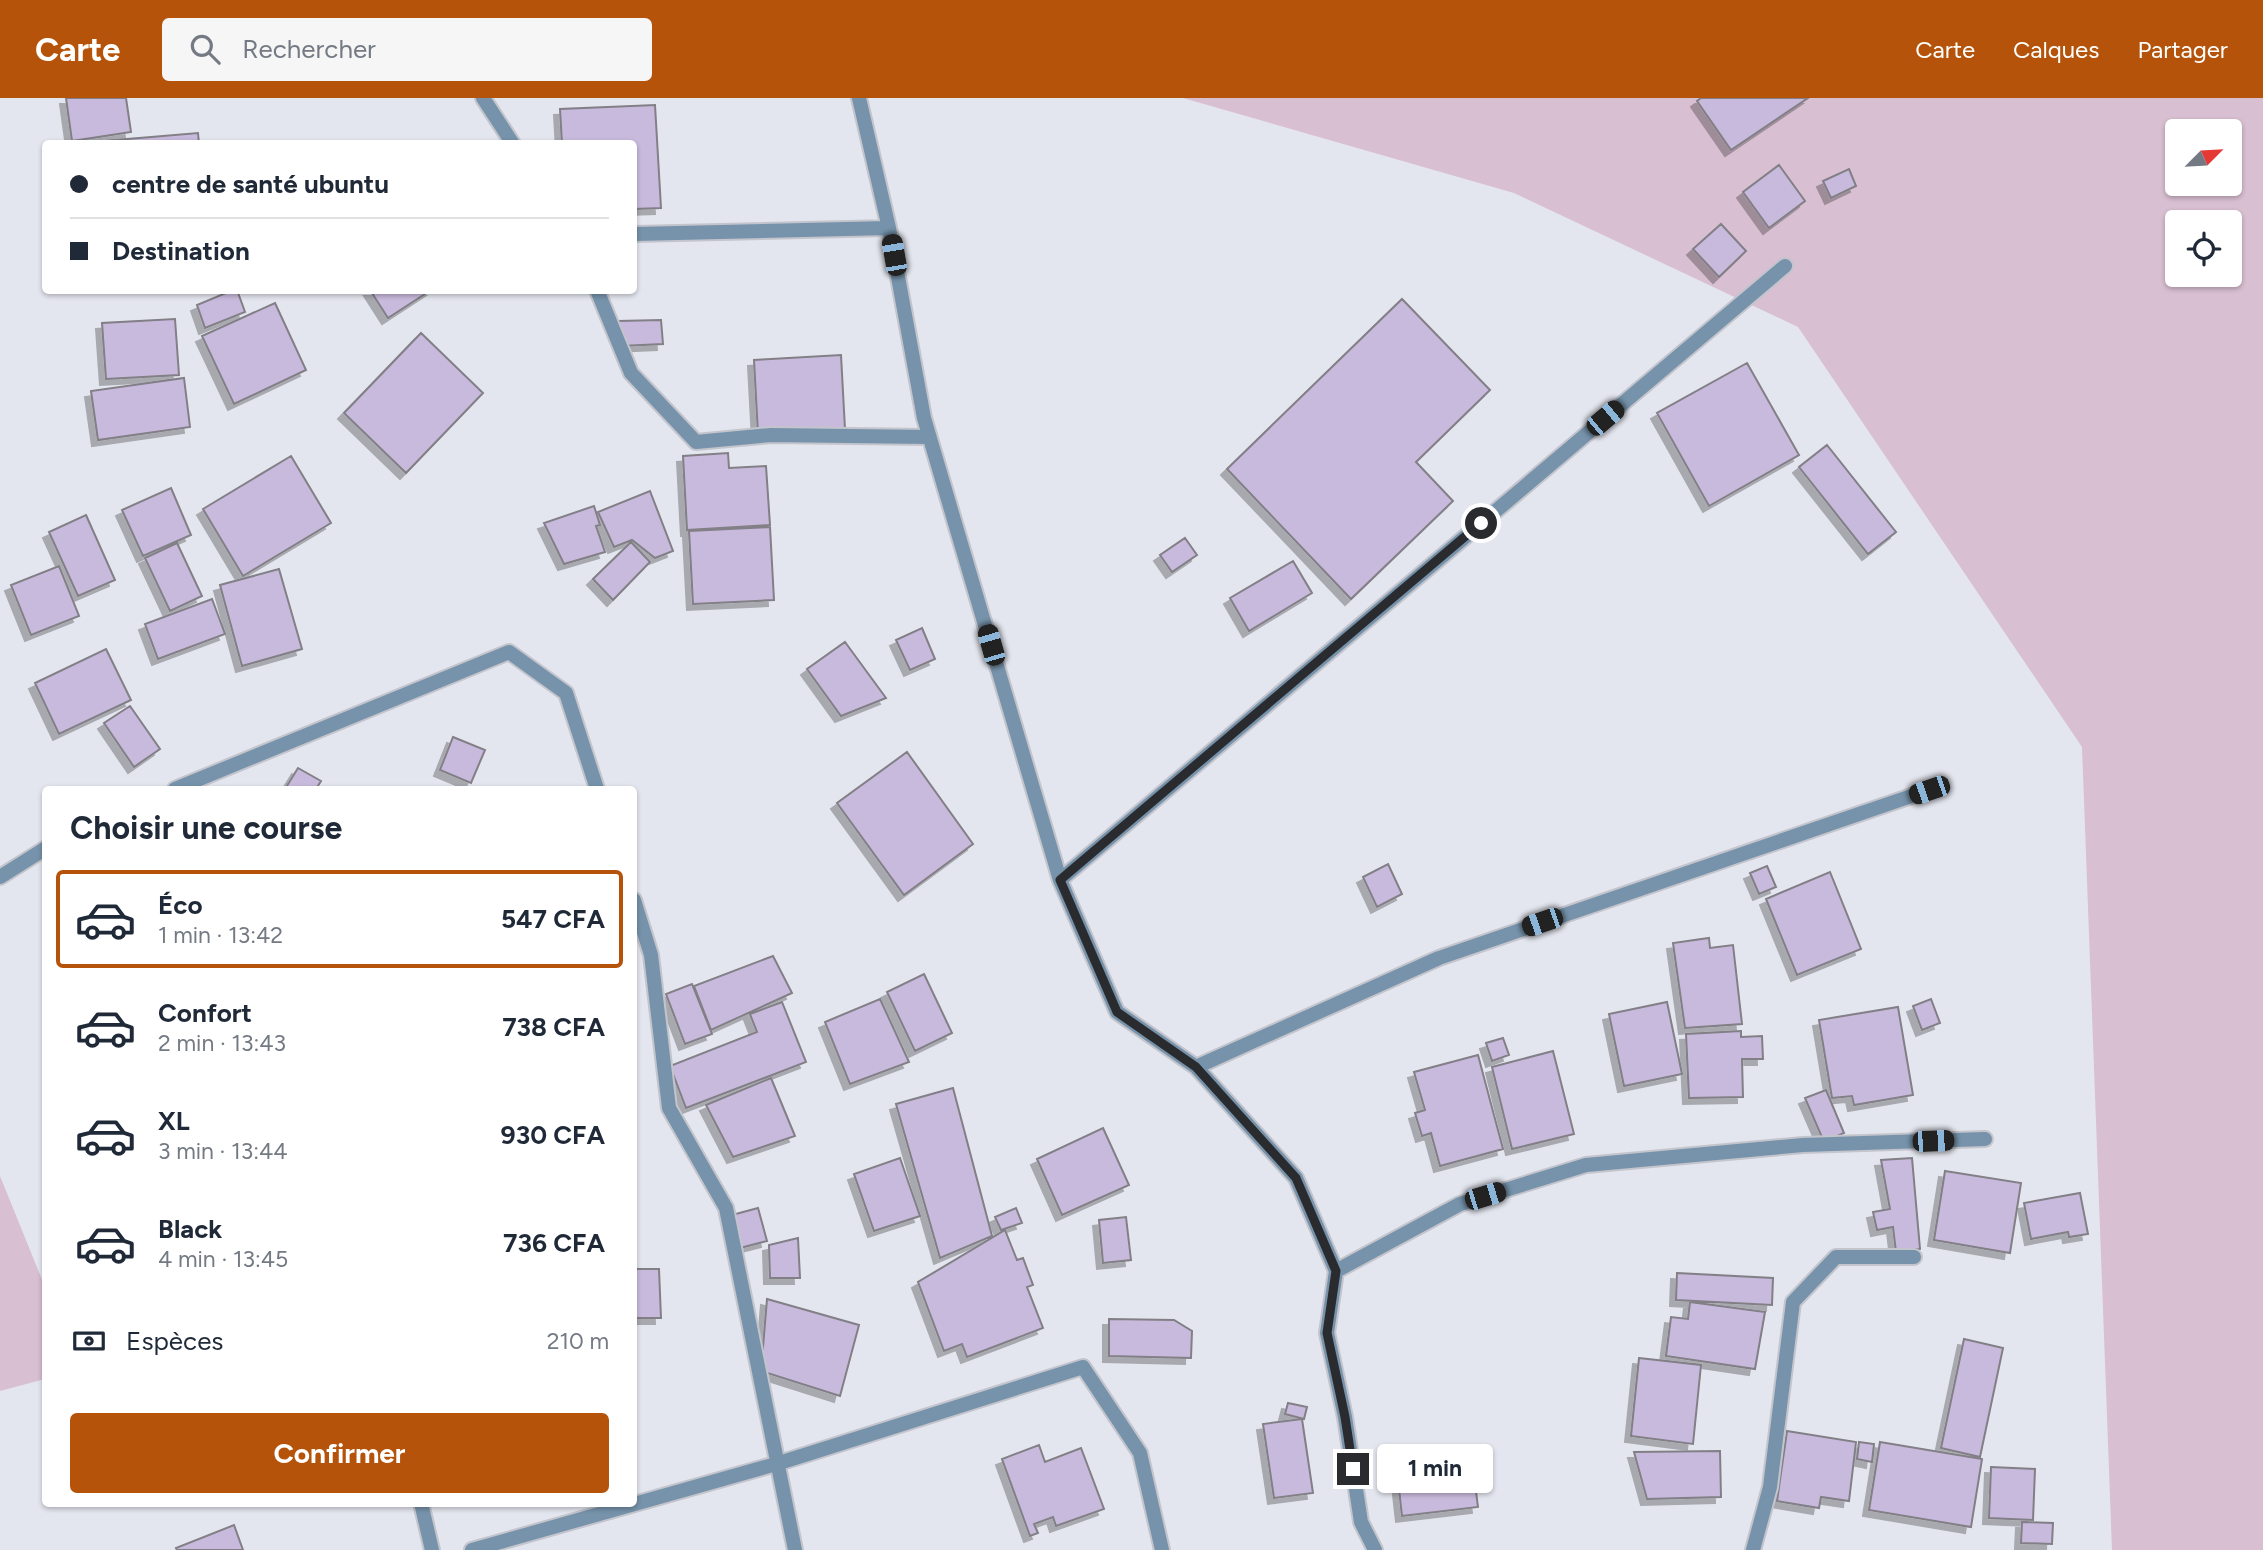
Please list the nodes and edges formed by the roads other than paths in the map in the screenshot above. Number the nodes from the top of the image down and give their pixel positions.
1 (483, 98) edge
2 (859, 98) edge
3 (510, 140) edge
4 (889, 228) junction
5 (637, 234) edge
6 (1785, 266) dead end
7 (599, 294) edge
8 (929, 437) junction
9 (182, 786) edge
10 (596, 786) edge
11 (1929, 790) dead end
12 (42, 851) edge
13 (0, 877) edge
14 (1060, 880) junction
15 (637, 910) edge
16 (1196, 1067) junction
17 (1985, 1139) dead end
18 (1914, 1257) dead end
19 (1336, 1271) junction
20 (776, 1464) junction
21 (637, 1503) edge
22 (422, 1507) edge
23 (624, 1507) edge
24 (432, 1550) edge
25 (472, 1550) edge
26 (795, 1550) edge
27 (1162, 1550) edge
28 (1375, 1550) edge
29 (1753, 1550) edge

1 - 3 street
2 - 4 street
4 - 5 street
4 - 8 street
6 - 14 street
7 - 8 street
8 - 14 street
9 - 10 street
11 - 16 street
12 - 13 street
14 - 16 street
15 - 20 street
16 - 19 street
17 - 19 street
18 - 29 street
19 - 28 street
20 - 21 street
20 - 26 street
20 - 27 street
22 - 24 street
23 - 25 street

